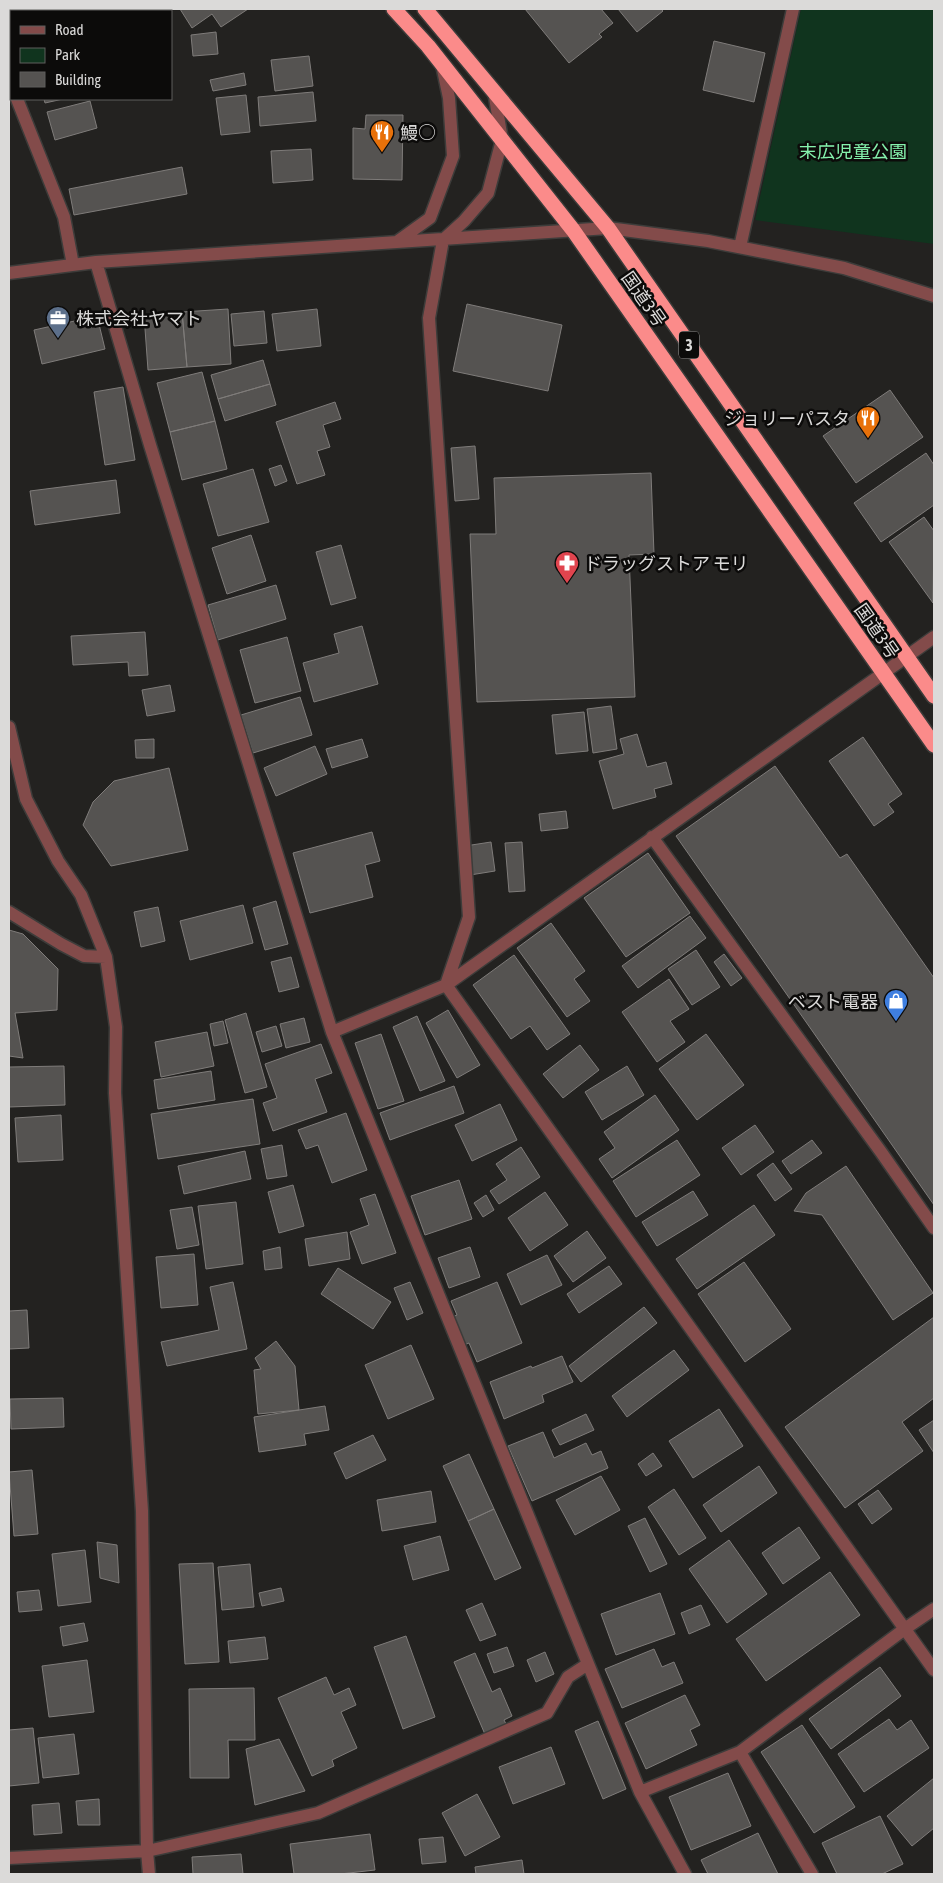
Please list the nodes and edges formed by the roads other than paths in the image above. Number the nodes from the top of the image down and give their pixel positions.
1 (394, 9) edge
2 (425, 9) edge
3 (793, 9) edge
4 (442, 63) junction
5 (494, 91) junction
6 (17, 100) edge
7 (502, 140) junction
8 (608, 228) junction
9 (573, 230) junction
10 (443, 240) junction
11 (398, 241) junction
12 (740, 247) junction
13 (96, 262) junction
14 (73, 265) junction
15 (9, 272) edge
16 (934, 296) edge
17 (934, 637) edge
18 (906, 656) junction
19 (884, 673) junction
20 (934, 696) edge
21 (9, 727) edge
22 (934, 745) edge
23 (652, 836) junction
24 (9, 912) edge
25 (106, 957) junction
26 (446, 985) junction
27 (332, 1032) junction
28 (934, 1228) edge
29 (934, 1609) edge
30 (906, 1628) junction
31 (588, 1664) junction
32 (934, 1670) edge
33 (740, 1752) junction
34 (640, 1792) junction
35 (147, 1851) junction
36 (9, 1858) edge
37 (149, 1874) edge
38 (685, 1874) edge
39 (812, 1874) edge

1 - 4 highway, 国道3号 / 3
2 - 5 highway, 国道3号 / 3
3 - 12 street
4 - 7 highway, 国道3号 / 3
4 - 11 street
5 - 7 street
5 - 8 highway, 国道3号 / 3
6 - 14 street
7 - 9 highway, 国道3号 / 3
7 - 10 street
8 - 9 street
8 - 12 street
8 - 18 highway, 国道3号 / 3
9 - 10 street
9 - 19 highway, 国道3号 / 3
10 - 11 street
10 - 26 street
11 - 13 street
12 - 16 street
13 - 14 street
13 - 27 street
14 - 15 street
17 - 18 street
18 - 19 street
18 - 20 highway, 国道3号 / 3
19 - 22 highway, 国道3号 / 3
19 - 23 street
21 - 25 street
23 - 26 street
23 - 28 street
24 - 25 street
25 - 35 street
26 - 27 street
26 - 30 street
27 - 31 street
29 - 30 street
30 - 32 street
30 - 33 street
31 - 34 street
31 - 35 street
33 - 34 street
33 - 39 street
34 - 38 street
35 - 36 street
35 - 37 street

